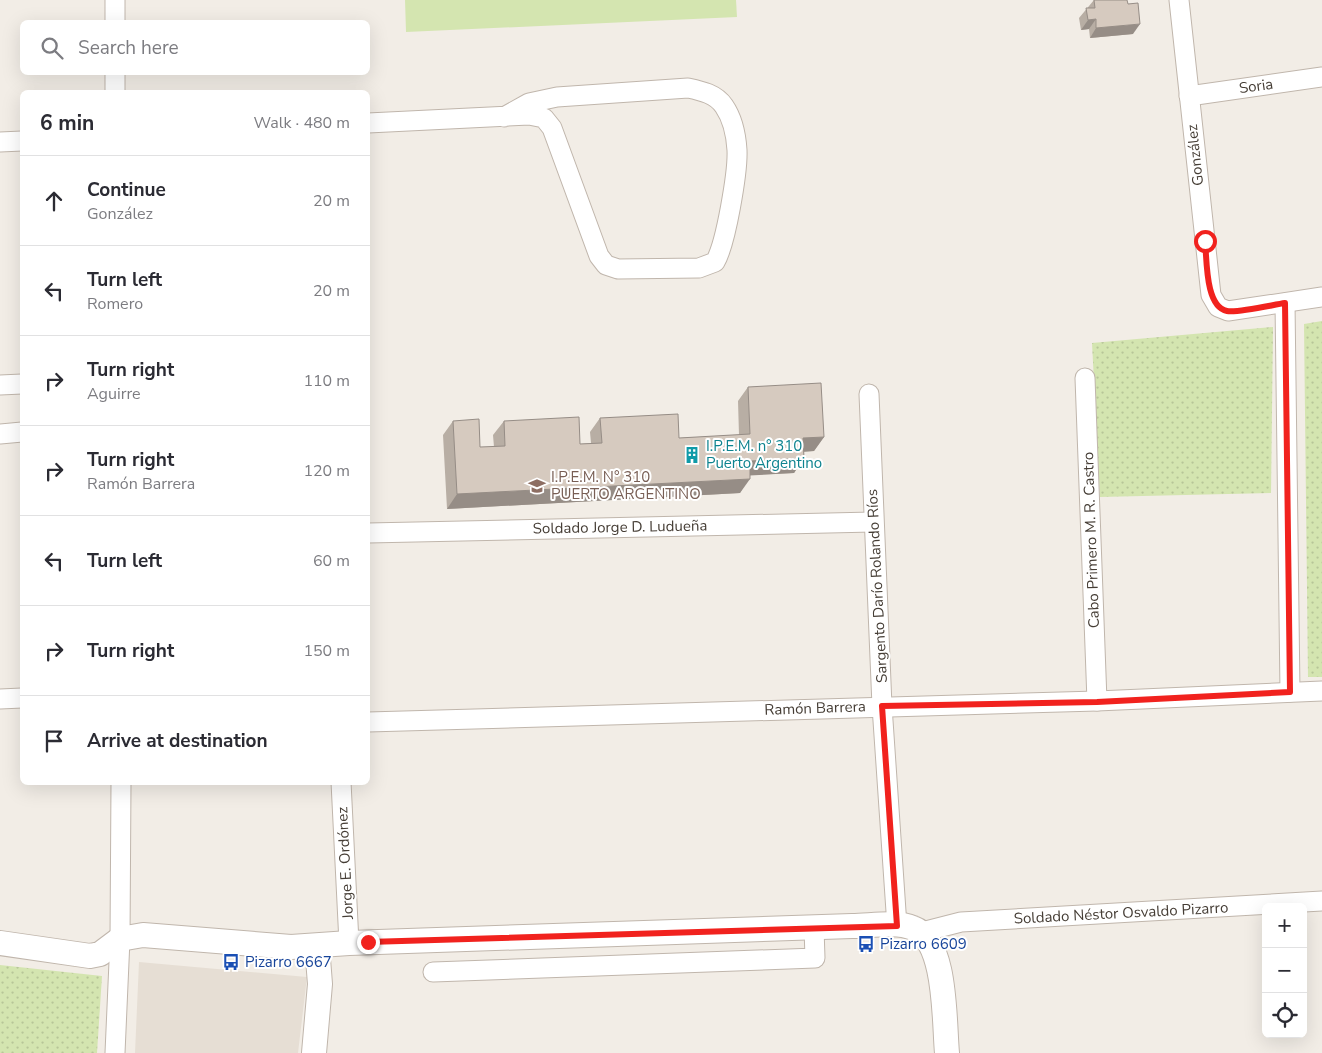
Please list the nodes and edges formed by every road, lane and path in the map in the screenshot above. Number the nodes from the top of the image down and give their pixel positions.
1 (115, 0) edge
2 (1179, 0) edge
3 (115, 20) edge
4 (115, 75) edge
5 (1322, 77) edge
6 (115, 90) edge
7 (1189, 96) junction
8 (504, 116) junction
9 (370, 123) edge
10 (20, 141) edge
11 (0, 142) edge
12 (1322, 298) edge
13 (1285, 303) junction
14 (1085, 378) dead end
15 (20, 384) edge
16 (0, 385) edge
17 (869, 394) dead end
18 (20, 432) edge
19 (0, 434) edge
20 (873, 522) junction
21 (370, 532) edge
22 (1322, 691) edge
23 (1290, 692) junction
24 (20, 698) edge
25 (0, 699) edge
26 (1097, 702) junction
27 (882, 706) junction
28 (370, 722) edge
29 (121, 785) edge
30 (341, 785) edge
31 (1322, 901) edge
32 (897, 926) junction
33 (814, 928) junction
34 (922, 932) junction
35 (120, 939) junction
36 (0, 943) edge
37 (349, 943) junction
38 (317, 946) junction
39 (433, 972) dead end
40 (115, 1053) edge
41 (314, 1053) edge
42 (947, 1053) edge

1 - 3 street
2 - 7 street, González
4 - 6 street
5 - 7 street, Soria
7 - 13 street, González
8 - 8 street
8 - 9 street
10 - 11 street
12 - 13 street
13 - 23 street
14 - 26 street, Cabo Primero M. R. Castro
15 - 16 street
17 - 20 street, Sargento Darío Rolando Ríos
18 - 19 street
20 - 21 street, Soldado Jorge D. Ludueña
20 - 27 street, Sargento Darío Rolando Ríos
22 - 23 street, Ramón Barrera
23 - 26 street, Ramón Barrera
24 - 25 street
26 - 27 street, Ramón Barrera
27 - 28 street, Ramón Barrera
27 - 32 street, Sargento Darío Rolando Ríos
29 - 35 street
30 - 37 street, Jorge E. Ordónez
31 - 34 street, Soldado Néstor Osvaldo Pizarro
32 - 33 street
32 - 34 street
33 - 37 street
33 - 39 street
34 - 42 street
35 - 36 street
35 - 38 street
35 - 40 street
37 - 38 street
38 - 41 street

